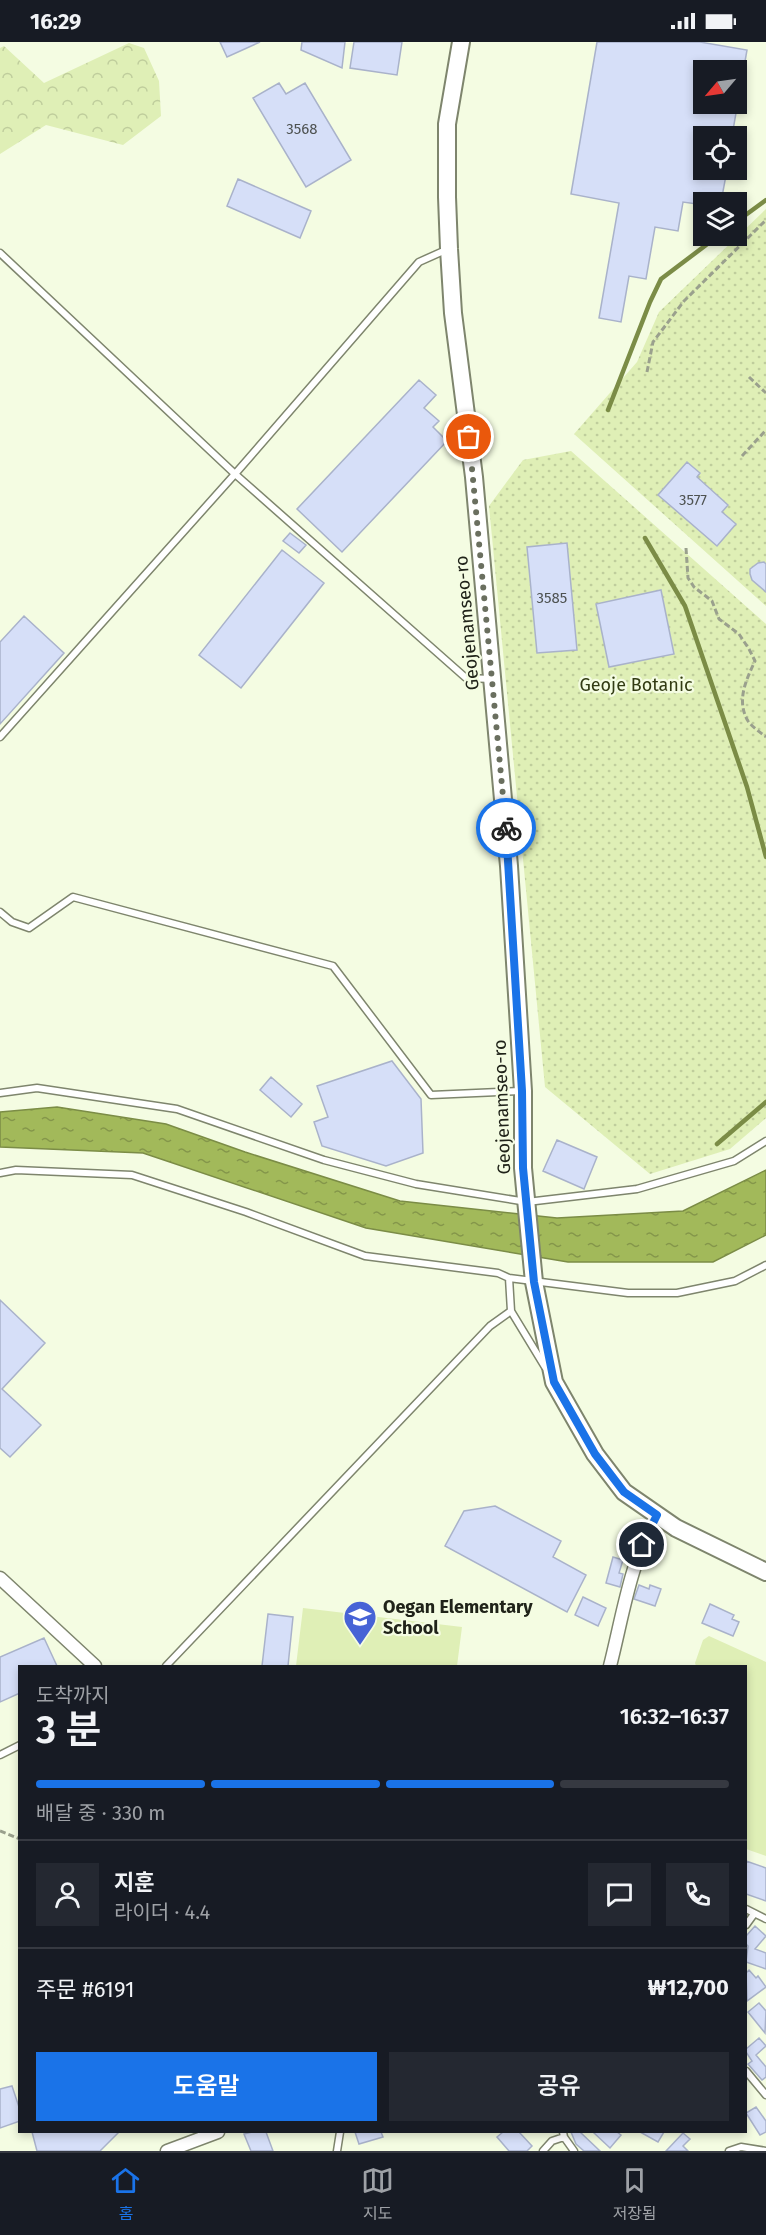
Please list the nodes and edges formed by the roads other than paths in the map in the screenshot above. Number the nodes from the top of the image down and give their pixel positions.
1 (461, 42) edge
2 (449, 249) junction
3 (0, 253) edge
4 (235, 474) junction
5 (492, 679) junction
6 (0, 737) edge
7 (0, 912) edge
8 (522, 1091) junction
9 (0, 1093) edge
10 (766, 1141) edge
11 (0, 1173) edge
12 (527, 1202) junction
13 (766, 1265) edge
14 (509, 1278) junction
15 (534, 1282) junction
16 (511, 1311) junction
17 (554, 1382) junction
18 (657, 1515) junction
19 (766, 1572) edge
20 (0, 1578) edge
21 (94, 1665) edge
22 (167, 1665) edge
23 (610, 1665) edge
24 (18, 1746) edge
25 (0, 1755) edge
26 (747, 1910) edge
27 (754, 1914) junction
28 (766, 1919) edge
29 (747, 1924) edge
30 (747, 2072) edge
31 (766, 2095) edge
32 (215, 2133) edge
33 (340, 2133) edge
34 (564, 2134) edge
35 (167, 2151) edge
36 (337, 2151) edge
37 (543, 2151) edge
38 (574, 2151) edge
39 (729, 2151) edge
40 (766, 2151) edge

1 - 2 main road, Geojenamseo-ro
2 - 4 lane
2 - 5 main road, Geojenamseo-ro
3 - 4 lane
4 - 5 lane
4 - 6 lane
5 - 8 main road, Geojenamseo-ro
7 - 8 lane
8 - 12 main road, Geojenamseo-ro
9 - 12 lane
10 - 12 lane
11 - 14 lane
12 - 15 main road, Geojenamseo-ro
13 - 15 lane
14 - 15 lane
14 - 16 lane
15 - 17 main road
16 - 17 lane
16 - 22 lane
17 - 18 main road
18 - 19 main road
18 - 23 street
20 - 21 street
24 - 25 lane
26 - 27 lane
27 - 28 lane
27 - 29 lane
30 - 31 lane
32 - 35 street
33 - 36 lane
34 - 37 lane
34 - 38 lane
39 - 40 lane

